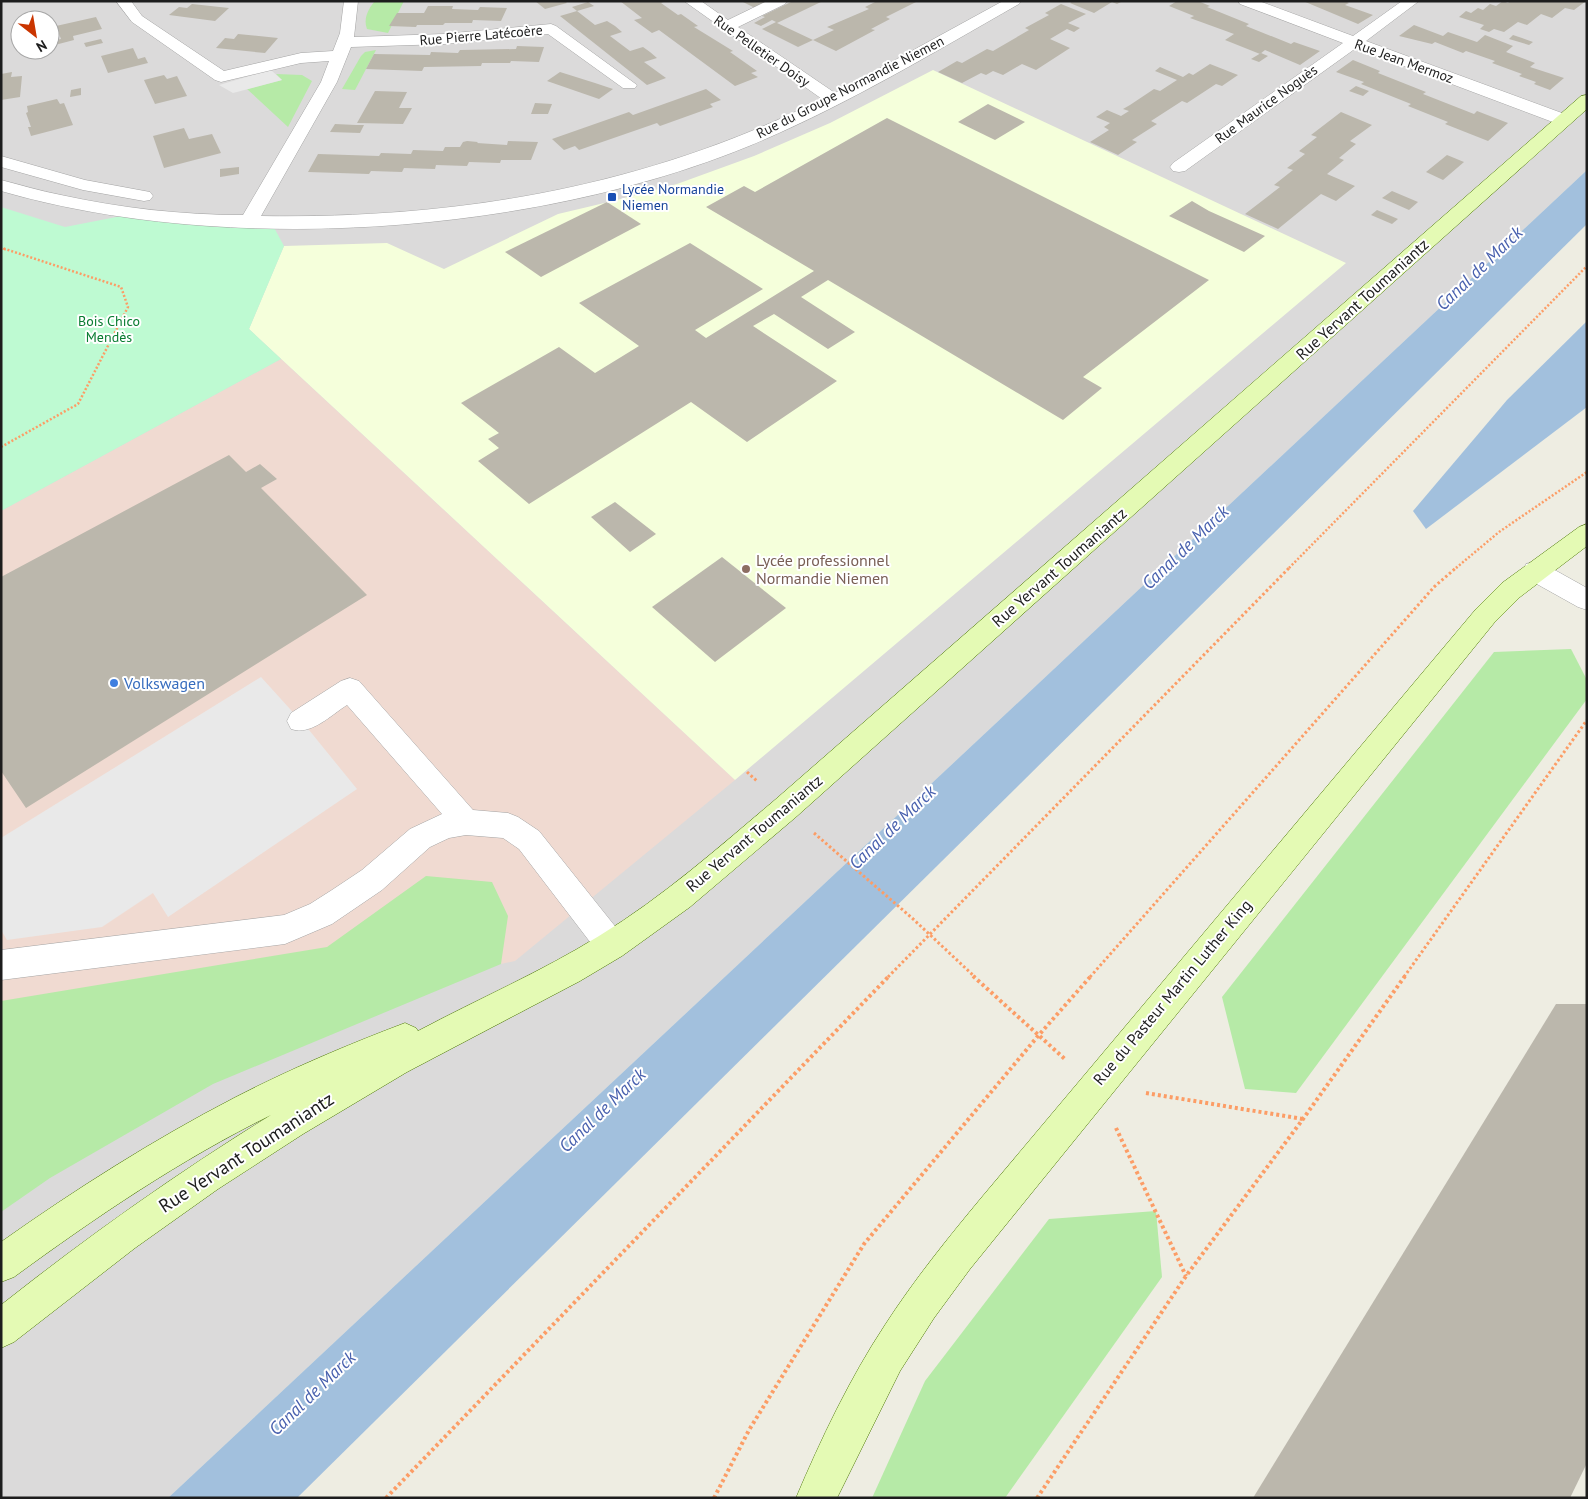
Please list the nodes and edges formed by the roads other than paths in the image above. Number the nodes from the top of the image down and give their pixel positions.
1 (123, 1) edge
2 (351, 1) edge
3 (691, 1) edge
4 (780, 1) edge
5 (986, 1) edge
6 (1014, 1) edge
7 (1245, 1) edge
8 (1412, 1) edge
9 (727, 26) junction
10 (1353, 42) junction
11 (343, 48) junction
12 (876, 59) dead end
13 (834, 81) dead end
14 (629, 85) dead end
15 (817, 90) junction
16 (833, 99) junction
17 (1587, 100) edge
18 (1572, 123) junction
19 (1, 161) edge
20 (1178, 167) dead end
21 (1, 185) edge
22 (159, 198) dead end
23 (206, 203) dead end
24 (253, 213) junction
25 (1587, 533) edge
26 (1535, 570) junction
27 (1587, 600) edge
28 (301, 721) dead end
29 (466, 822) junction
30 (611, 946) junction
31 (1, 965) edge
32 (508, 1002) junction
33 (1, 1264) edge
34 (1, 1329) edge
35 (816, 1498) edge

1 - 11 street, Rue Pierre Latécoère
2 - 11 street
3 - 9 street, Rue Pelletier Doisy
4 - 9 street
5 - 12 street, Rue du Groupe Normandie Niemen
6 - 16 street, Rue du Groupe Normandie Niemen
7 - 10 street, Rue Jean Mermoz
8 - 10 street, Rue Maurice Noguès
9 - 15 street, Rue Pelletier Doisy
10 - 18 street, Rue Jean Mermoz
10 - 20 street, Rue Maurice Noguès
11 - 14 street, Rue Pierre Latécoère
11 - 24 street
13 - 15 street, Rue du Groupe Normandie Niemen
15 - 16 street, Rue Pelletier Doisy
15 - 24 street, Rue du Groupe Normandie Niemen
16 - 24 street, Rue du Groupe Normandie Niemen
17 - 18 street, Rue Yervant Toumaniantz
18 - 30 street, Rue Yervant Toumaniantz
19 - 22 street
21 - 24 street, Rue du Groupe Normandie Niemen
23 - 24 street, Rue du Groupe Normandie Niemen
25 - 26 street, Rue du Pasteur Martin Luther King
26 - 27 street
26 - 35 street, Rue du Pasteur Martin Luther King
28 - 29 street
29 - 30 street
29 - 31 street
30 - 32 street, Rue Yervant Toumaniantz
32 - 33 street, Rue Yervant Toumaniantz
32 - 34 street, Rue Yervant Toumaniantz

